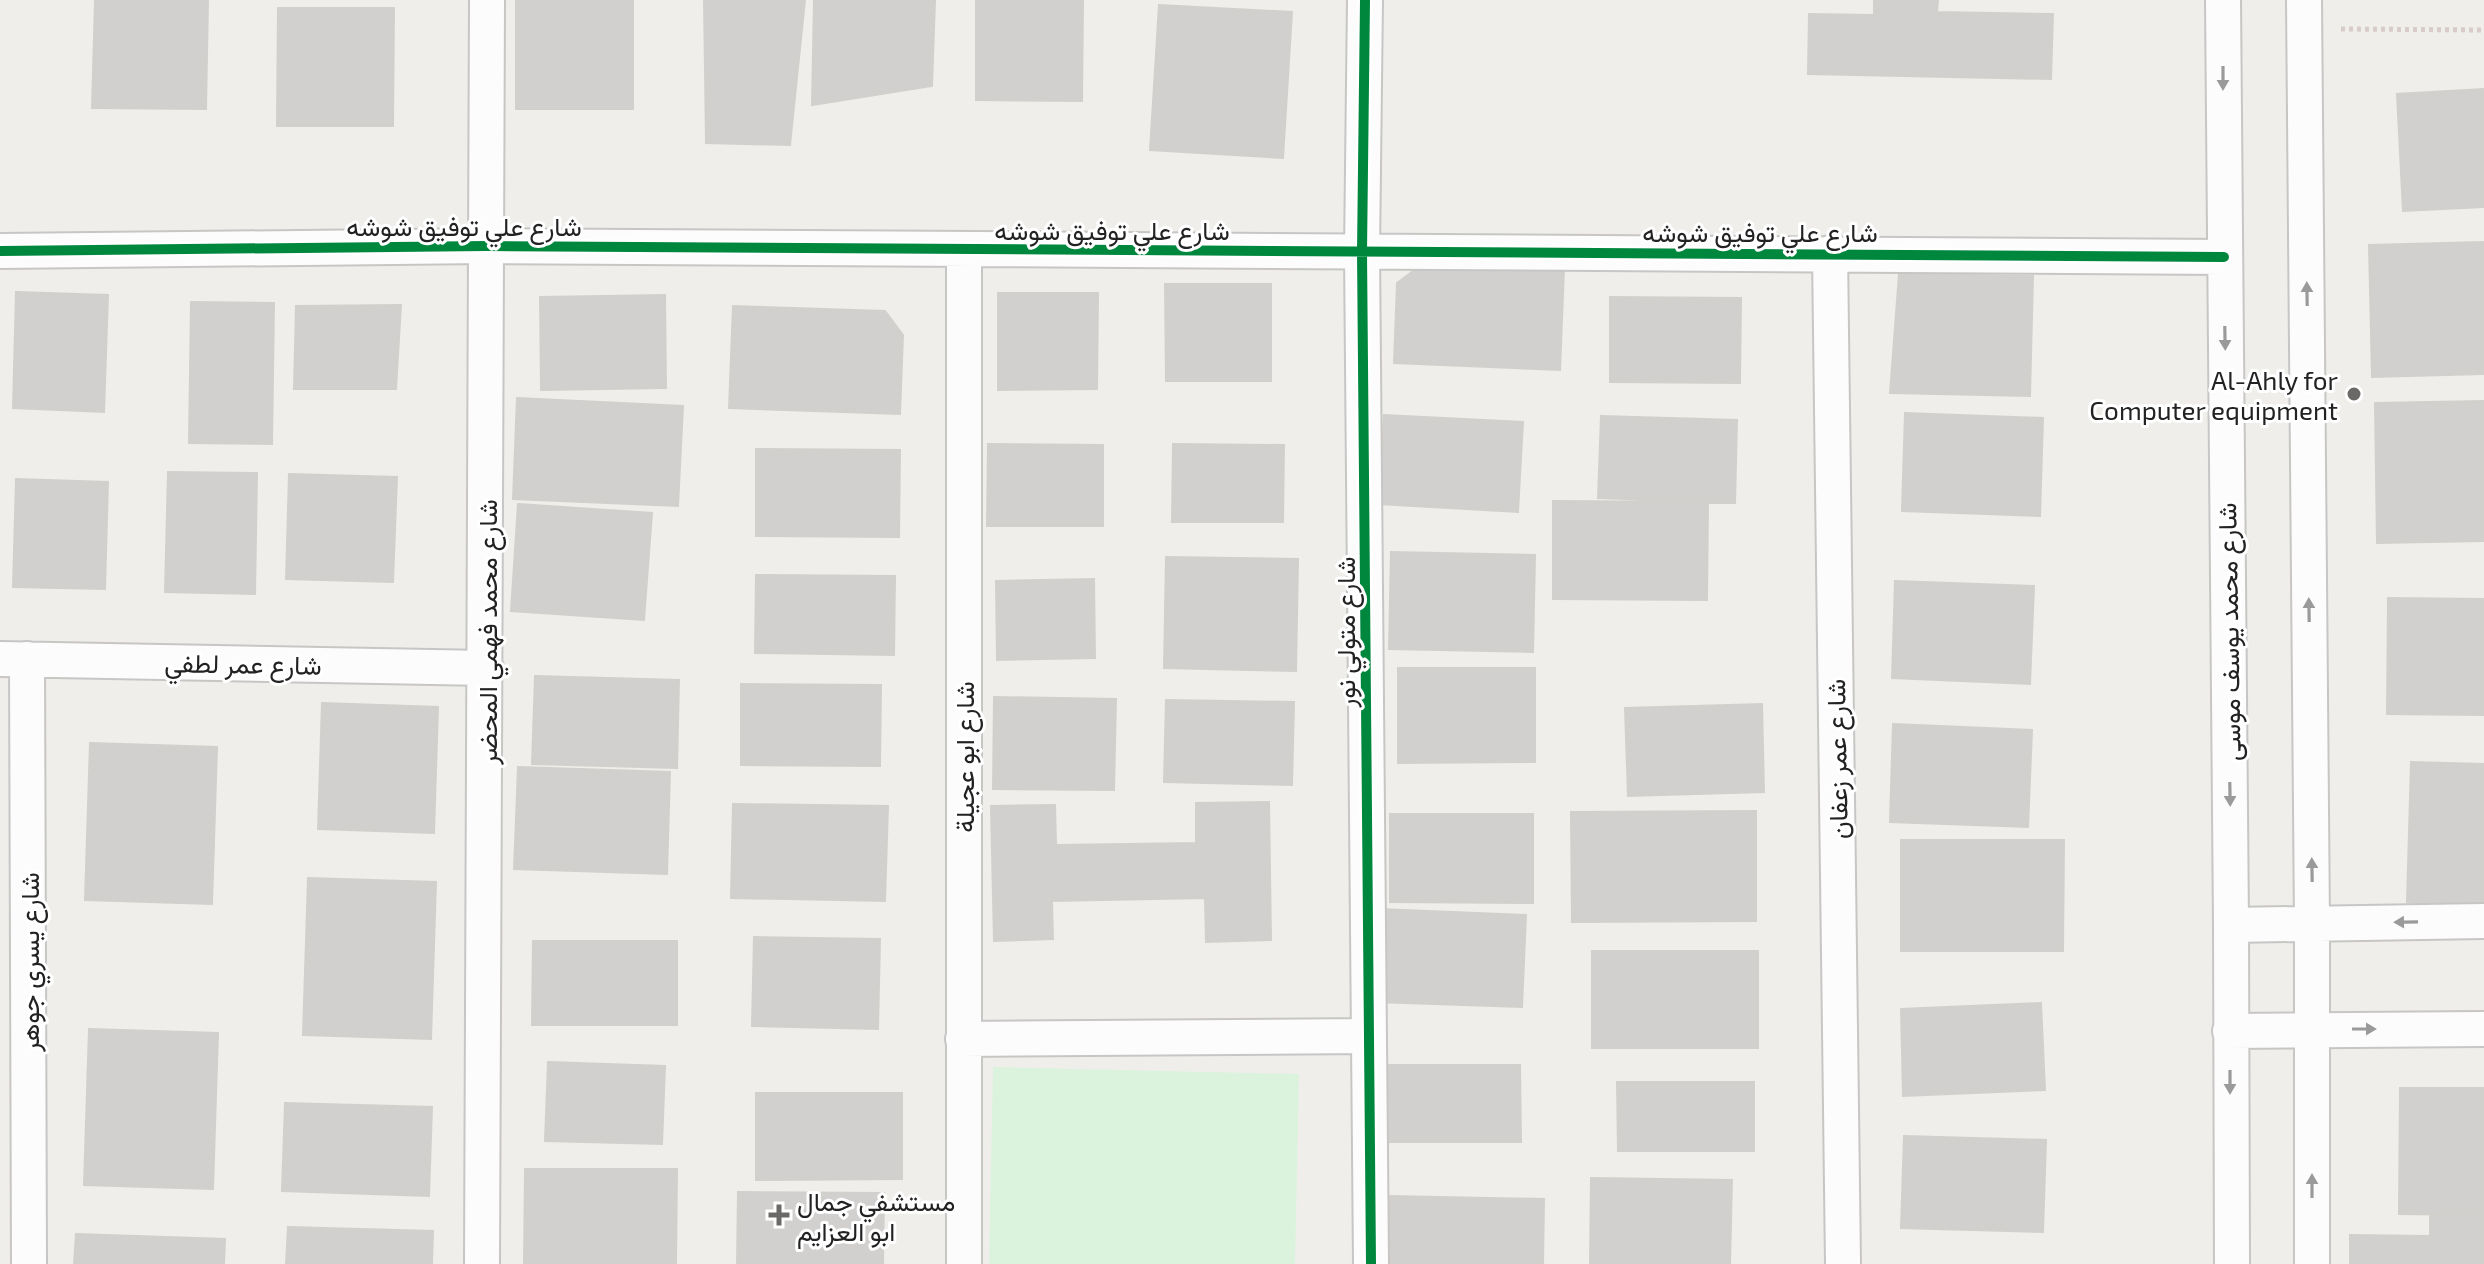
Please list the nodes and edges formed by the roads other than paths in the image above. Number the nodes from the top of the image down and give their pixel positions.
1 (487, 0) edge
2 (1365, 0) edge
3 (2223, 0) edge
4 (2304, 15) edge
5 (487, 246) junction
6 (0, 251) edge
7 (964, 251) junction
8 (1362, 252) junction
9 (1830, 253) junction
10 (2224, 257) junction
11 (14, 659) edge
12 (486, 668) junction
13 (2484, 921) edge
14 (2312, 924) junction
15 (2231, 925) junction
16 (2484, 1029) edge
17 (2312, 1030) junction
18 (2230, 1031) junction
19 (1369, 1036) junction
20 (963, 1039) junction
21 (29, 1264) edge
22 (482, 1264) edge
23 (964, 1264) edge
24 (1371, 1264) edge
25 (1843, 1264) edge
26 (2232, 1264) edge
27 (2312, 1264) edge

1 - 5 street, شارع محمد فهمي المحضر
2 - 8 street, شارع متولي نور
3 -> 10 street, شارع محمد يوسف موسى
14 -> 4 street
5 - 6 street, شارع علي توفيق شوشه
5 - 7 street, شارع علي توفيق شوشه
5 - 12 street, شارع محمد فهمي المحضر
7 - 8 street, شارع علي توفيق شوشه
7 - 20 street, شارع ابو عجيلة
8 - 9 street, شارع علي توفيق شوشه
8 - 19 street, شارع متولي نور
9 - 10 street, شارع علي توفيق شوشه
9 - 25 street, شارع عمر زعفان
10 -> 15 street, شارع محمد يوسف موسى
11 - 12 street, شارع عمر لطفي
11 - 21 street, شارع يسري جوهر
12 - 22 street, شارع محمد فهمي المحضر
13 -> 14 street
14 - 15 street
14 - 17 street
15 - 18 street, شارع محمد يوسف موسى
17 -> 16 street
17 - 18 street
27 -> 17 street
18 -> 26 street, شارع محمد يوسف موسى
19 - 20 street
19 - 24 street, شارع متولي نور
20 - 23 street, شارع ابو عجيلة

